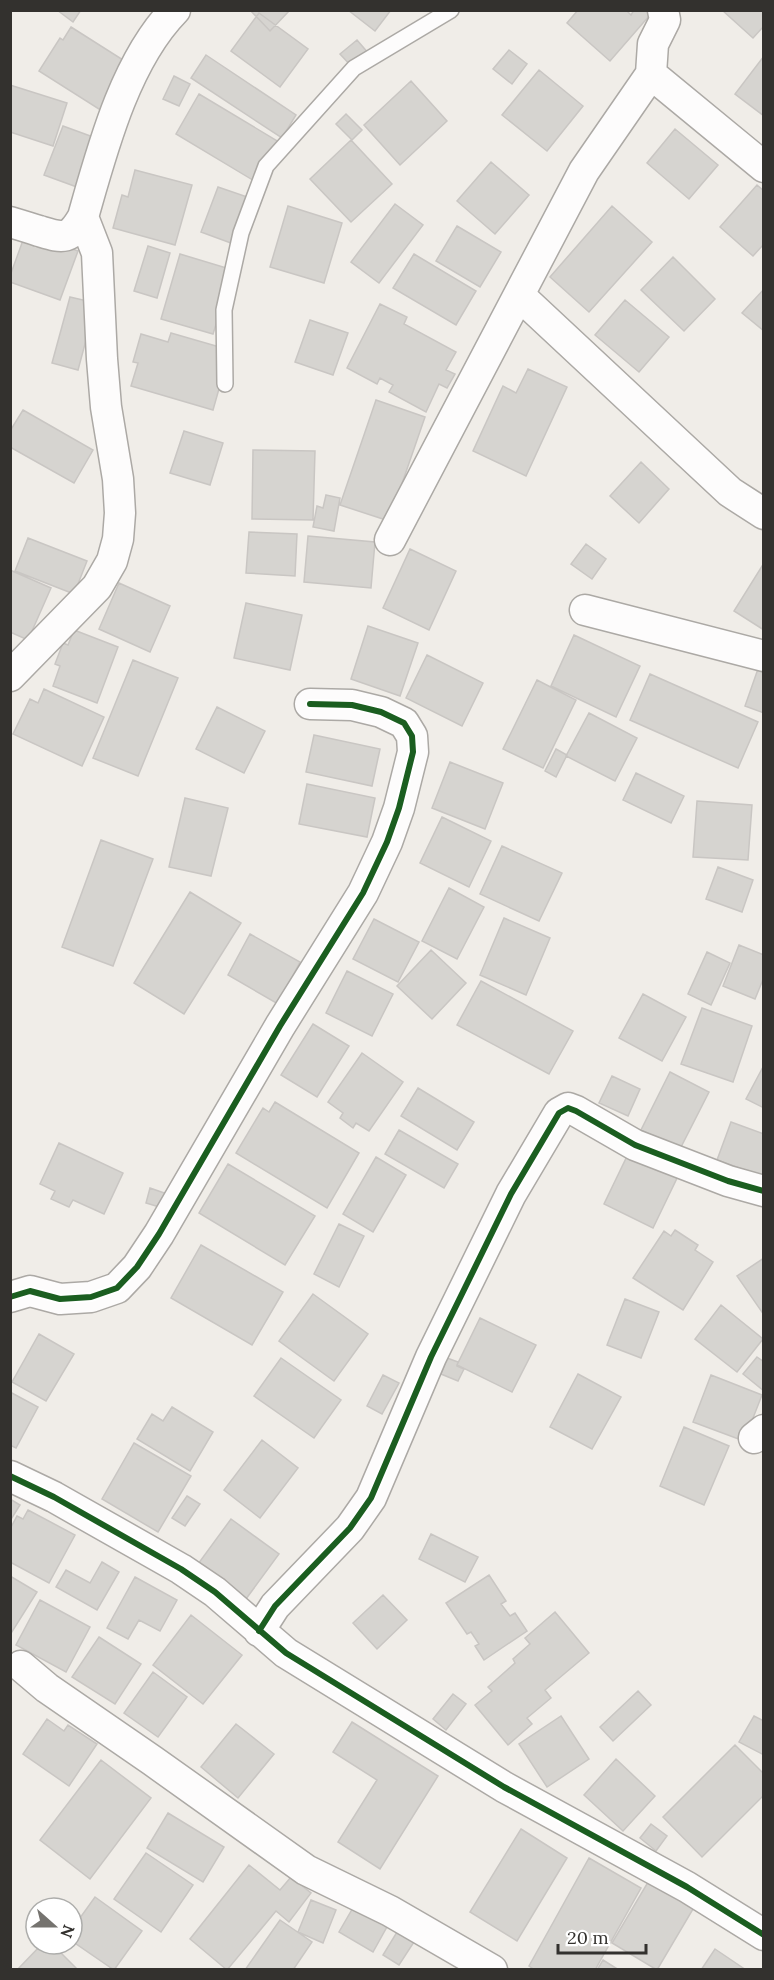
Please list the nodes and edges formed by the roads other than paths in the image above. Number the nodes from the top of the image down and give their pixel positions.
1 (175, 10) edge
2 (451, 10) edge
3 (663, 10) edge
4 (651, 74) junction
5 (764, 167) edge
6 (83, 217) junction
7 (10, 222) edge
8 (520, 296) junction
9 (225, 384) dead end
10 (764, 514) edge
11 (390, 540) dead end
12 (585, 610) dead end
13 (764, 656) edge
14 (10, 676) edge
15 (310, 704) dead end
16 (764, 1191) edge
17 (10, 1297) edge
18 (10, 1476) edge
19 (260, 1631) junction
20 (21, 1666) dead end
21 (764, 1935) edge
22 (492, 1970) edge

1 - 6 street
2 - 9 lane
3 - 4 street
4 - 5 street
4 - 8 street
6 - 7 street
6 - 14 street
8 - 10 street
8 - 11 street
12 - 13 street
15 - 17 street
16 - 19 street
18 - 19 street
19 - 21 street
20 - 22 street

